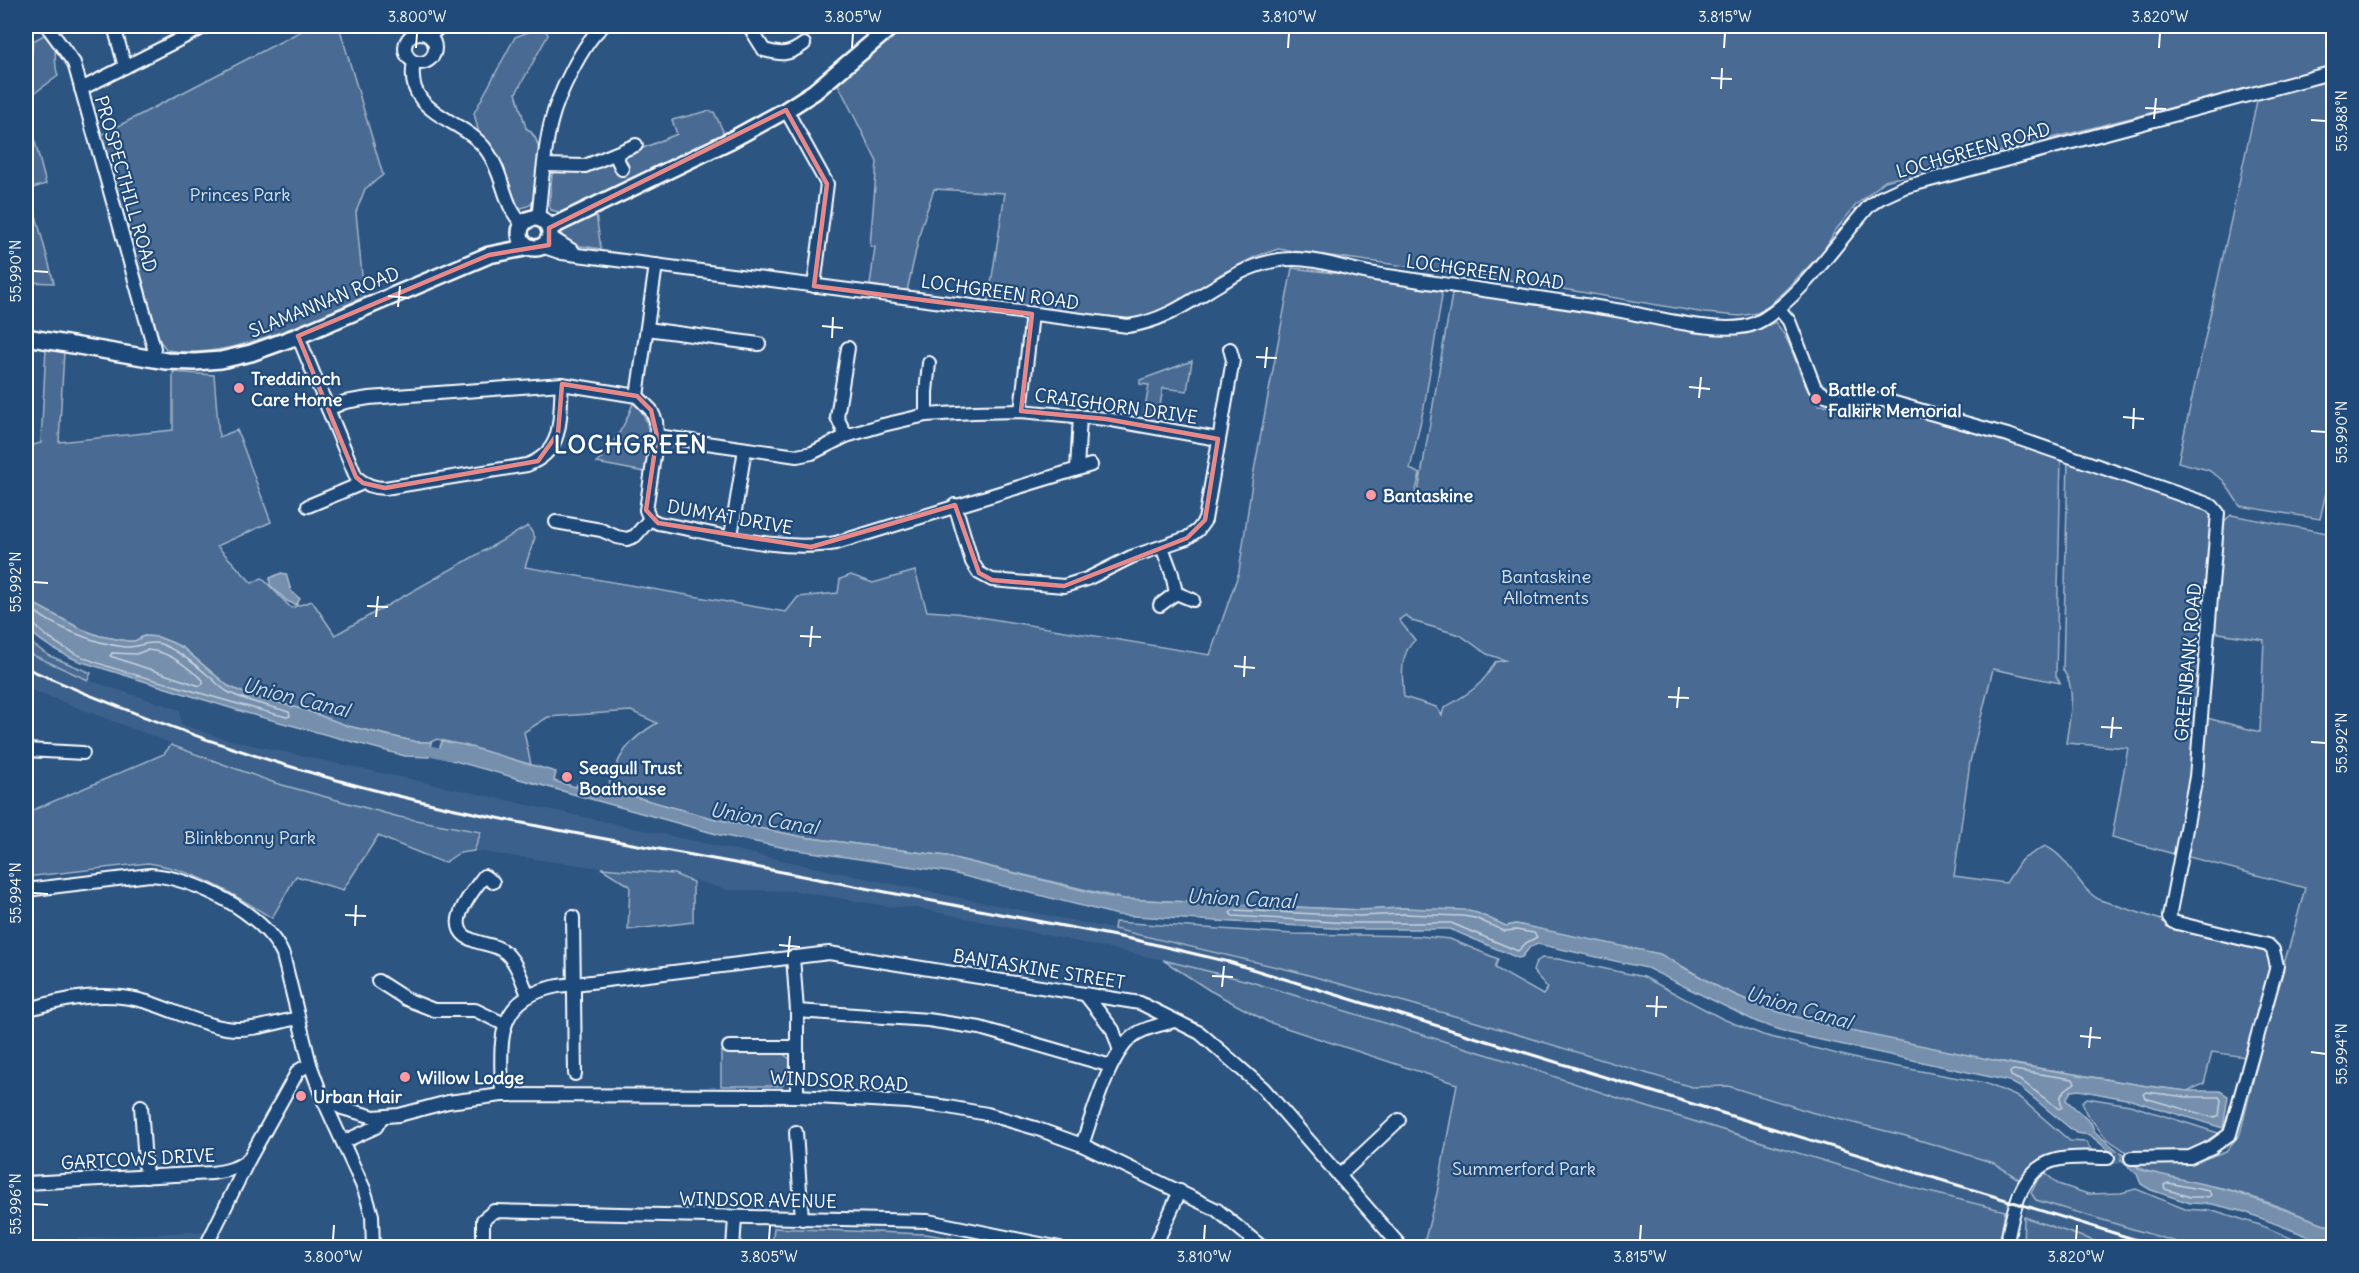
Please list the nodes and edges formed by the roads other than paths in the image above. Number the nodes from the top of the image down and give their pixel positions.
1 (47, 26) edge
2 (114, 26) edge
3 (206, 26) edge
4 (441, 26) edge
5 (603, 26) edge
6 (749, 26) edge
7 (892, 26) edge
8 (429, 36) junction
9 (804, 44) dead end
10 (414, 62) junction
11 (124, 67) junction
12 (2334, 72) edge
13 (81, 89) junction
14 (786, 110) junction
15 (636, 145) dead end
16 (615, 154) junction
17 (544, 165) junction
18 (622, 169) dead end
19 (521, 229) junction
20 (541, 235) junction
21 (489, 255) junction
22 (656, 265) junction
23 (814, 286) junction
24 (1779, 309) junction
25 (1032, 314) junction
26 (647, 329) junction
27 (298, 336) junction
28 (26, 337) edge
29 (759, 344) dead end
30 (1226, 347) dead end
31 (848, 348) dead end
32 (153, 359) junction
33 (929, 363) dead end
34 (562, 384) junction
35 (637, 396) junction
36 (328, 409) junction
37 (1021, 411) junction
38 (926, 416) junction
39 (1080, 416) junction
40 (657, 436) junction
41 (846, 436) junction
42 (1218, 439) junction
43 (745, 449) junction
44 (1091, 465) dead end
45 (1077, 469) junction
46 (363, 483) junction
47 (955, 505) junction
48 (308, 506) dead end
49 (650, 519) junction
50 (556, 522) dead end
51 (731, 536) junction
52 (1162, 547) junction
53 (1176, 593) junction
54 (1193, 600) dead end
55 (1160, 605) dead end
56 (26, 750) edge
57 (83, 753) dead end
58 (494, 882) dead end
59 (26, 890) edge
60 (573, 917) dead end
61 (793, 957) junction
62 (378, 981) dead end
63 (573, 985) junction
64 (1085, 994) junction
65 (528, 995) junction
66 (26, 1010) edge
67 (797, 1011) junction
68 (298, 1018) junction
69 (1175, 1020) junction
70 (504, 1024) junction
71 (729, 1047) dead end
72 (797, 1047) junction
73 (1120, 1051) junction
74 (310, 1065) junction
75 (1111, 1066) junction
76 (575, 1074) dead end
77 (502, 1095) junction
78 (797, 1096) junction
79 (322, 1097) junction
80 (141, 1106) dead end
81 (382, 1117) junction
82 (1399, 1119) dead end
83 (796, 1132) dead end
84 (343, 1142) junction
85 (1082, 1145) junction
86 (2108, 1158) tunnel mouth
87 (2131, 1158) tunnel mouth
88 (249, 1159) junction
89 (1338, 1176) junction
90 (146, 1177) junction
91 (26, 1183) edge
92 (1180, 1191) junction
93 (735, 1218) junction
94 (802, 1219) junction
95 (205, 1248) edge
96 (373, 1248) edge
97 (483, 1248) edge
98 (733, 1248) edge
99 (1060, 1248) edge
100 (1154, 1248) edge
101 (1263, 1248) edge
102 (1402, 1248) edge
103 (2006, 1248) edge

1 - 13 street, PROSPECTHILL ROAD
2 - 11 street
3 - 11 street
4 - 8 street
5 - 17 street
6 - 9 street
7 - 14 main road, SLAMANNAN ROAD
8 - 10 street
8 - 10 street
10 - 19 street
11 - 13 street
12 - 24 street, LOCHGREEN ROAD
13 - 32 street, PROSPECTHILL ROAD
14 - 20 main road, SLAMANNAN ROAD
14 - 23 street
15 - 16 street
16 - 17 street
16 - 18 street
17 - 20 street
19 - 20 main road
19 - 20 main road, SLAMANNAN ROAD
19 - 21 main road, SLAMANNAN ROAD
20 - 21 main road, SLAMANNAN ROAD
20 - 22 street, LOCHGREEN ROAD
21 - 27 main road, SLAMANNAN ROAD
22 - 23 street, LOCHGREEN ROAD
22 - 26 street
23 - 25 street, LOCHGREEN ROAD
24 - 25 street, LOCHGREEN ROAD
24 - 87 street, GREENBANK ROAD
25 - 37 street
26 - 29 street
26 - 35 street
27 - 32 main road, SLAMANNAN ROAD
27 - 36 street
28 - 32 main road, SLAMANNAN ROAD
30 - 42 street
31 - 41 street
33 - 38 street
34 - 35 street
34 - 36 street
34 - 46 street
35 - 40 street, DUMYAT DRIVE
36 - 46 street
37 - 38 street, CRAIGHORN DRIVE
37 - 39 street, CRAIGHORN DRIVE
38 - 41 street, CRAIGHORN DRIVE
39 - 42 street, CRAIGHORN DRIVE
39 - 45 street
40 - 43 street, CRAIGHORN DRIVE
40 - 49 street, DUMYAT DRIVE
41 - 43 street, CRAIGHORN DRIVE
42 - 52 street
43 - 51 street
44 - 45 street, DUMYAT DRIVE
45 - 47 street, DUMYAT DRIVE
46 - 48 street
47 - 51 street, DUMYAT DRIVE
47 - 52 street
49 - 50 street
49 - 51 street, DUMYAT DRIVE
52 - 53 street
53 - 54 street
53 - 55 street
56 - 57 street
58 - 65 street
59 - 68 street
60 - 63 street
61 - 63 street, BANTASKINE STREET
61 - 64 street, BANTASKINE STREET
61 - 67 street
62 - 70 street
63 - 65 street, BANTASKINE STREET
63 - 76 street
64 - 69 street, BANTASKINE STREET
64 - 73 street
65 - 70 street
66 - 68 street
67 - 72 street
67 - 75 street
68 - 74 street
69 - 73 street
69 - 89 street, BANTASKINE STREET
70 - 77 street
71 - 72 street
72 - 78 street
73 - 75 street
74 - 79 street
74 - 88 street
75 - 85 street
77 - 78 street, WINDSOR ROAD
77 - 81 street, WINDSOR ROAD
78 - 85 street, WINDSOR ROAD
79 - 81 street, WINDSOR ROAD
79 - 84 street
80 - 90 street
81 - 84 street, WINDSOR ROAD
82 - 89 street
83 - 94 street
84 - 96 street
85 - 92 street, WINDSOR ROAD
86 - 103 street
88 - 90 street, GARTCOWS DRIVE
88 - 95 street
89 - 102 street, BANTASKINE STREET
90 - 91 street, GARTCOWS DRIVE
92 - 100 street
92 - 101 street, WINDSOR ROAD
93 - 94 street, WINDSOR AVENUE
93 - 97 street, WINDSOR AVENUE
93 - 98 street
94 - 99 street, WINDSOR AVENUE

